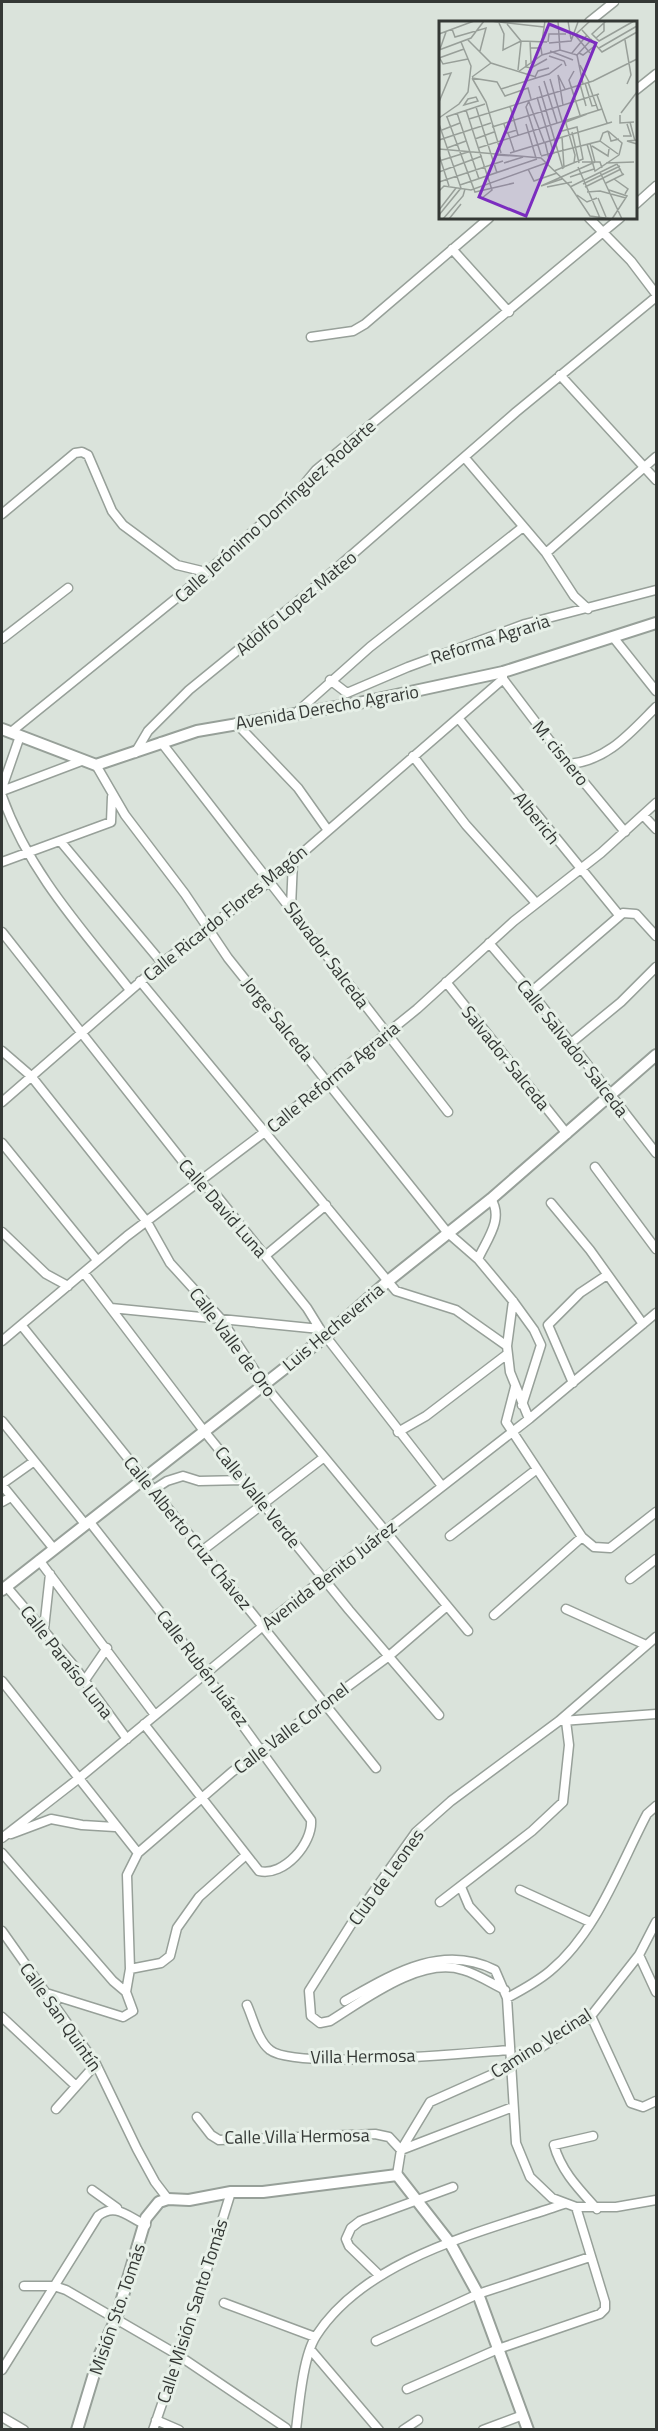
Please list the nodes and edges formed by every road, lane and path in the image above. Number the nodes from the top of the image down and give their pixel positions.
1 (614, 2) edge
2 (591, 21) edge
3 (657, 74) edge
4 (637, 89) edge
5 (657, 186) edge
6 (637, 203) edge
7 (488, 219) edge
8 (590, 219) edge
9 (619, 219) edge
10 (602, 232) junction
11 (452, 249) junction
12 (657, 296) edge
13 (508, 312) junction
14 (311, 337) dead end
15 (560, 375) junction
16 (657, 457) edge
17 (465, 458) junction
18 (645, 467) junction
19 (657, 480) edge
20 (2, 514) edge
21 (523, 527) junction
22 (546, 553) junction
23 (206, 572) junction
24 (68, 588) dead end
25 (657, 590) edge
26 (588, 609) junction
27 (657, 624) edge
28 (613, 638) junction
29 (2, 639) edge
30 (503, 676) junction
31 (330, 680) junction
32 (657, 691) edge
33 (347, 693) junction
34 (359, 703) junction
35 (657, 707) edge
36 (297, 712) junction
37 (459, 718) junction
38 (236, 723) junction
39 (11, 733) edge
40 (161, 742) junction
41 (134, 753) junction
42 (413, 756) junction
43 (84, 760) junction
44 (569, 764) junction
45 (96, 765) junction
46 (2, 790) edge
47 (111, 793) junction
48 (2, 796) edge
49 (657, 803) edge
50 (643, 814) junction
51 (327, 829) junction
52 (657, 829) edge
53 (625, 832) junction
54 (61, 842) junction
55 (26, 854) junction
56 (293, 861) junction
57 (2, 862) edge
58 (579, 870) junction
59 (270, 881) junction
60 (536, 903) junction
61 (291, 907) junction
62 (619, 915) junction
63 (208, 928) junction
64 (2, 932) edge
65 (657, 936) edge
66 (489, 943) junction
67 (162, 963) junction
68 (657, 967) edge
69 (140, 981) junction
70 (446, 982) junction
71 (130, 990) junction
72 (531, 992) junction
73 (79, 1033) junction
74 (387, 1033) junction
75 (571, 1043) junction
76 (2, 1051) edge
77 (657, 1055) edge
78 (31, 1076) junction
79 (326, 1080) junction
80 (611, 1096) junction
81 (2, 1102) edge
82 (448, 1112) dead end
83 (266, 1131) junction
84 (567, 1134) junction
85 (2, 1143) edge
86 (657, 1153) edge
87 (595, 1167) dead end
88 (199, 1182) junction
89 (491, 1199) junction
90 (551, 1203) dead end
91 (326, 1205) junction
92 (147, 1222) junction
93 (2, 1232) edge
94 (447, 1232) junction
95 (657, 1249) edge
96 (265, 1256) junction
97 (478, 1259) junction
98 (97, 1260) junction
99 (84, 1273) junction
100 (607, 1275) junction
101 (388, 1281) junction
102 (68, 1286) junction
103 (513, 1301) junction
104 (111, 1308) junction
105 (657, 1312) edge
106 (220, 1319) junction
107 (644, 1324) junction
108 (548, 1325) junction
109 (22, 1326) junction
110 (323, 1333) junction
111 (2, 1341) edge
112 (541, 1345) junction
113 (507, 1350) junction
114 (264, 1383) junction
115 (573, 1383) junction
116 (515, 1387) junction
117 (522, 1405) junction
118 (529, 1419) junction
119 (2, 1421) edge
120 (204, 1431) junction
121 (398, 1432) junction
122 (511, 1433) junction
123 (323, 1458) junction
124 (33, 1462) junction
125 (537, 1469) junction
126 (143, 1478) junction
127 (245, 1479) junction
128 (2, 1484) edge
129 (442, 1486) junction
130 (153, 1490) junction
131 (11, 1497) junction
132 (2, 1502) edge
133 (264, 1502) junction
134 (657, 1512) edge
135 (87, 1522) junction
136 (384, 1532) junction
137 (450, 1536) dead end
138 (582, 1537) junction
139 (54, 1549) junction
140 (203, 1550) junction
141 (657, 1559) edge
142 (39, 1560) junction
143 (50, 1574) junction
144 (630, 1579) dead end
145 (324, 1580) junction
146 (4, 1588) edge
147 (447, 1606) junction
148 (566, 1609) dead end
149 (494, 1615) dead end
150 (263, 1626) junction
151 (44, 1629) junction
152 (468, 1631) dead end
153 (657, 1636) edge
154 (646, 1645) junction
155 (107, 1648) junction
156 (389, 1656) junction
157 (206, 1673) junction
158 (85, 1680) junction
159 (2, 1681) edge
160 (324, 1702) junction
161 (657, 1714) edge
162 (155, 1715) junction
163 (439, 1715) dead end
164 (562, 1721) junction
165 (144, 1724) junction
166 (127, 1739) junction
167 (263, 1750) junction
168 (376, 1768) dead end
169 (78, 1779) junction
170 (203, 1797) junction
171 (657, 1806) edge
172 (115, 1827) junction
173 (2, 1838) edge
174 (2, 1853) edge
175 (138, 1853) junction
176 (246, 1855) junction
177 (461, 1887) junction
178 (520, 1890) dead end
179 (440, 1902) dead end
180 (590, 1922) junction
181 (657, 1922) edge
182 (490, 1929) dead end
183 (2, 1931) edge
184 (639, 1955) junction
185 (130, 1969) junction
186 (126, 1992) junction
187 (657, 1992) edge
188 (46, 1993) junction
189 (506, 1994) junction
190 (345, 2001) dead end
191 (247, 2005) dead end
192 (591, 2016) junction
193 (2, 2017) edge
194 (509, 2050) junction
195 (96, 2064) junction
196 (511, 2066) junction
197 (76, 2086) junction
198 (657, 2101) edge
199 (513, 2107) junction
200 (56, 2109) dead end
201 (197, 2117) dead end
202 (593, 2136) dead end
203 (401, 2150) junction
204 (397, 2175) junction
205 (453, 2187) dead end
206 (92, 2190) dead end
207 (231, 2192) junction
208 (168, 2199) junction
209 (419, 2200) junction
210 (657, 2200) edge
211 (564, 2204) junction
212 (576, 2207) junction
213 (117, 2208) junction
214 (597, 2209) junction
215 (146, 2225) junction
216 (450, 2243) junction
217 (590, 2257) junction
218 (379, 2275) junction
219 (24, 2286) dead end
220 (54, 2286) junction
221 (478, 2294) junction
222 (224, 2303) dead end
223 (117, 2319) junction
224 (315, 2337) junction
225 (376, 2341) dead end
226 (310, 2349) junction
227 (498, 2349) junction
228 (177, 2355) junction
229 (2, 2370) edge
230 (407, 2389) dead end
231 (522, 2415) junction
232 (2, 2417) edge
233 (156, 2420) junction
234 (418, 2420) dead end
235 (296, 2427) edge
236 (284, 2429) edge
237 (24, 2430) edge
238 (77, 2430) edge
239 (153, 2430) edge
240 (179, 2430) edge
241 (307, 2430) edge
242 (379, 2430) edge
243 (403, 2430) edge
244 (483, 2430) edge
245 (528, 2430) edge

1 - 2 street
3 - 4 street
5 - 6 street
7 - 11 street
8 - 10 street
9 - 10 street, Calle Jerónimo Domínguez Rodarte
10 - 12 street
10 - 13 street, Calle Jerónimo Domínguez Rodarte
11 - 13 street
11 - 14 street
12 - 15 street, Adolfo Lopez Mateo
13 - 23 street, Calle Jerónimo Domínguez Rodarte
15 - 17 street, Adolfo Lopez Mateo
15 - 18 street
16 - 18 street
17 - 21 street
17 - 41 street, Adolfo Lopez Mateo
18 - 19 street
18 - 22 street
20 - 23 street
21 - 22 street
21 - 31 street
22 - 26 street
23 - 39 street, Calle Jerónimo Domínguez Rodarte
24 - 29 street
25 - 26 street, Reforma Agraria
26 - 33 street, Reforma Agraria
27 - 28 street, Avenida Derecho Agrario
28 - 30 street, Avenida Derecho Agrario
28 - 32 street
30 - 34 street, Avenida Derecho Agrario
30 - 37 street, Calle Ricardo Flores Magón
30 - 44 street, M. cisnero
31 - 33 street
31 - 36 street
33 - 34 street
34 - 36 street, Avenida Derecho Agrario
35 - 44 street
36 - 38 street, Avenida Derecho Agrario
37 - 42 street, Calle Ricardo Flores Magón
37 - 58 street, Alberich
38 - 40 street, Avenida Derecho Agrario
38 - 51 street
39 - 43 street
39 - 46 street
40 - 41 street, Avenida Derecho Agrario
40 - 59 street, Slavador Salceda
41 - 45 street, Avenida Derecho Agrario
42 - 51 street, Calle Ricardo Flores Magón
42 - 60 street
43 - 45 street
43 - 46 street
44 - 53 street, M. cisnero
45 - 47 street, Jorge Salceda
47 - 54 street
47 - 63 street, Jorge Salceda
48 - 55 street
49 - 50 street, Calle Reforma Agraria
50 - 52 street
50 - 53 street, Calle Reforma Agraria
51 - 56 street, Calle Ricardo Flores Magón
53 - 58 street, Calle Reforma Agraria
54 - 55 street
54 - 67 street
55 - 57 street
55 - 71 street
56 - 59 street, Calle Ricardo Flores Magón
56 - 61 street
58 - 60 street, Calle Reforma Agraria
58 - 62 street, Alberich
59 - 61 street, Slavador Salceda
59 - 63 street, Calle Ricardo Flores Magón
60 - 66 street, Calle Reforma Agraria
61 - 74 street, Slavador Salceda
62 - 65 street
62 - 72 street
63 - 67 street, Calle Ricardo Flores Magón
63 - 79 street, Jorge Salceda
64 - 73 street, Calle David Luna
66 - 70 street, Calle Reforma Agraria
66 - 72 street, Calle Salvador Salceda
67 - 69 street, Calle Ricardo Flores Magón
68 - 75 street
69 - 71 street, Calle Ricardo Flores Magón
69 - 83 street
70 - 74 street, Calle Reforma Agraria
70 - 84 street, Salvador Salceda
71 - 73 street, Calle Ricardo Flores Magón
72 - 75 street, Calle Salvador Salceda
73 - 78 street, Calle Ricardo Flores Magón
73 - 88 street, Calle David Luna
74 - 79 street, Calle Reforma Agraria
74 - 82 street, Slavador Salceda
75 - 80 street, Calle Salvador Salceda
76 - 78 street, Calle Valle de Oro
77 - 80 street, Luis Hecheverria
78 - 81 street, Calle Ricardo Flores Magón
78 - 92 street, Calle Valle de Oro
79 - 83 street, Calle Reforma Agraria
79 - 94 street, Jorge Salceda
80 - 84 street, Luis Hecheverria
80 - 86 street, Calle Salvador Salceda
83 - 88 street, Calle Reforma Agraria
83 - 91 street
84 - 89 street, Luis Hecheverria
85 - 98 street
87 - 95 street
88 - 92 street, Calle Reforma Agraria
88 - 96 street, Calle David Luna
89 - 94 street, Luis Hecheverria
89 - 97 street
90 - 100 street
91 - 96 street
91 - 101 street
92 - 98 street, Calle Reforma Agraria
92 - 106 street, Calle Valle de Oro
93 - 102 street
94 - 97 street, Jorge Salceda
94 - 101 street, Luis Hecheverria
96 - 110 street, Calle David Luna
97 - 103 street, Jorge Salceda
98 - 99 street, Calle Reforma Agraria
99 - 102 street, Calle Reforma Agraria
99 - 104 street, Calle Valle Verde
100 - 107 street
100 - 108 street
101 - 110 street, Luis Hecheverria
101 - 113 street
102 - 109 street, Calle Reforma Agraria
103 - 112 street, Jorge Salceda
103 - 113 street
104 - 106 street
104 - 120 street, Calle Valle Verde
105 - 107 street, Avenida Benito Juárez
106 - 110 street
106 - 114 street, Calle Valle de Oro
107 - 115 street, Avenida Benito Juárez
108 - 112 street
108 - 115 street
109 - 111 street, Calle Reforma Agraria
109 - 126 street, Calle Alberto Cruz Chávez
110 - 114 street, Luis Hecheverria
110 - 121 street, Calle David Luna
112 - 117 street
113 - 116 street
113 - 121 street
114 - 120 street, Luis Hecheverria
114 - 123 street, Calle Valle de Oro
115 - 118 street, Avenida Benito Juárez
116 - 117 street
116 - 122 street
117 - 118 street
118 - 122 street, Avenida Benito Juárez
119 - 124 street, Calle Rubén Juárez
120 - 126 street, Luis Hecheverria
120 - 127 street, Calle Valle Verde
121 - 129 street, Calle David Luna
122 - 125 street
122 - 129 street, Avenida Benito Juárez
123 - 133 street
123 - 136 street, Calle Valle de Oro
124 - 128 street
124 - 135 street, Calle Rubén Juárez
125 - 137 street
125 - 138 street
126 - 130 street, Calle Alberto Cruz Chávez
126 - 135 street, Luis Hecheverria
127 - 130 street
127 - 133 street, Calle Valle Verde
128 - 131 street
129 - 136 street, Avenida Benito Juárez
130 - 140 street, Calle Alberto Cruz Chávez
131 - 132 street
131 - 139 street
133 - 140 street
133 - 145 street, Calle Valle Verde
134 - 138 street
135 - 139 street, Luis Hecheverria
135 - 157 street, Calle Rubén Juárez
136 - 145 street, Avenida Benito Juárez
136 - 147 street, Calle Valle de Oro
138 - 149 street
139 - 142 street, Luis Hecheverria
140 - 150 street, Calle Alberto Cruz Chávez
141 - 144 street
142 - 143 street
142 - 146 street, Luis Hecheverria
143 - 151 street
143 - 155 street
145 - 150 street, Avenida Benito Juárez
145 - 156 street, Calle Valle Verde
146 - 151 street, Calle Paraíso Luna
147 - 152 street, Calle Valle de Oro
147 - 156 street, Calle Valle Coronel
148 - 154 street
150 - 157 street, Avenida Benito Juárez
150 - 160 street, Calle Alberto Cruz Chávez
151 - 158 street, Calle Paraíso Luna
153 - 154 street, Club de Leones
154 - 164 street, Club de Leones
155 - 158 street
155 - 162 street
156 - 160 street, Calle Valle Coronel
156 - 163 street, Calle Valle Verde
157 - 162 street, Avenida Benito Juárez
157 - 167 street, Calle Rubén Juárez
158 - 166 street, Calle Paraíso Luna
159 - 169 street
160 - 167 street, Calle Valle Coronel
160 - 168 street, Calle Alberto Cruz Chávez
161 - 164 street
162 - 165 street, Avenida Benito Juárez
164 - 177 street
164 - 189 street, Club de Leones
165 - 166 street, Avenida Benito Juárez
165 - 170 street
166 - 169 street, Avenida Benito Juárez
167 - 170 street, Calle Valle Coronel
167 - 176 street, Calle Rubén Juárez
169 - 172 street
169 - 173 street, Avenida Benito Juárez
170 - 175 street, Calle Valle Coronel
170 - 176 street
171 - 180 street
172 - 173 street
172 - 175 street
174 - 186 street
175 - 185 street
176 - 185 street
177 - 179 street
177 - 182 street
178 - 180 street
180 - 189 street
181 - 184 street, Camino Vecinal
183 - 188 street, Calle San Quintín
184 - 187 street
184 - 192 street, Camino Vecinal
185 - 186 street
186 - 188 street
188 - 195 street, Calle San Quintín
189 - 190 street
189 - 194 street
191 - 194 street, Villa Hermosa
192 - 196 street, Camino Vecinal
192 - 198 street
193 - 197 street
194 - 196 street
195 - 197 street
195 - 208 street, Calle San Quintín
196 - 199 street
196 - 203 street, Camino Vecinal
197 - 200 street
199 - 203 street
199 - 211 street
201 - 203 street, Calle Villa Hermosa
202 - 214 street
203 - 204 street, Camino Vecinal
204 - 207 street
204 - 209 street
205 - 209 street
206 - 213 street
207 - 208 street
207 - 228 street, Calle Misión Santo Tomás
208 - 215 street, Misión Sto. Tomás
209 - 216 street
209 - 218 street
210 - 214 street
211 - 212 street
211 - 216 street
212 - 214 street
212 - 217 street
213 - 215 street
213 - 220 street
215 - 223 street, Misión Sto. Tomás
216 - 218 street
216 - 221 street
217 - 221 street
217 - 227 street
218 - 224 street
219 - 220 street
220 - 223 street
220 - 229 street
221 - 225 street
221 - 227 street
222 - 224 street
223 - 228 street
223 - 238 street, Misión Sto. Tomás
224 - 226 street
226 - 235 street
226 - 242 street
227 - 230 street
227 - 231 street
228 - 233 street, Calle Misión Santo Tomás
228 - 236 street
231 - 244 street
231 - 245 street
232 - 237 street
233 - 239 street, Calle Misión Santo Tomás
233 - 240 street
234 - 243 street
235 - 236 street
235 - 241 street

